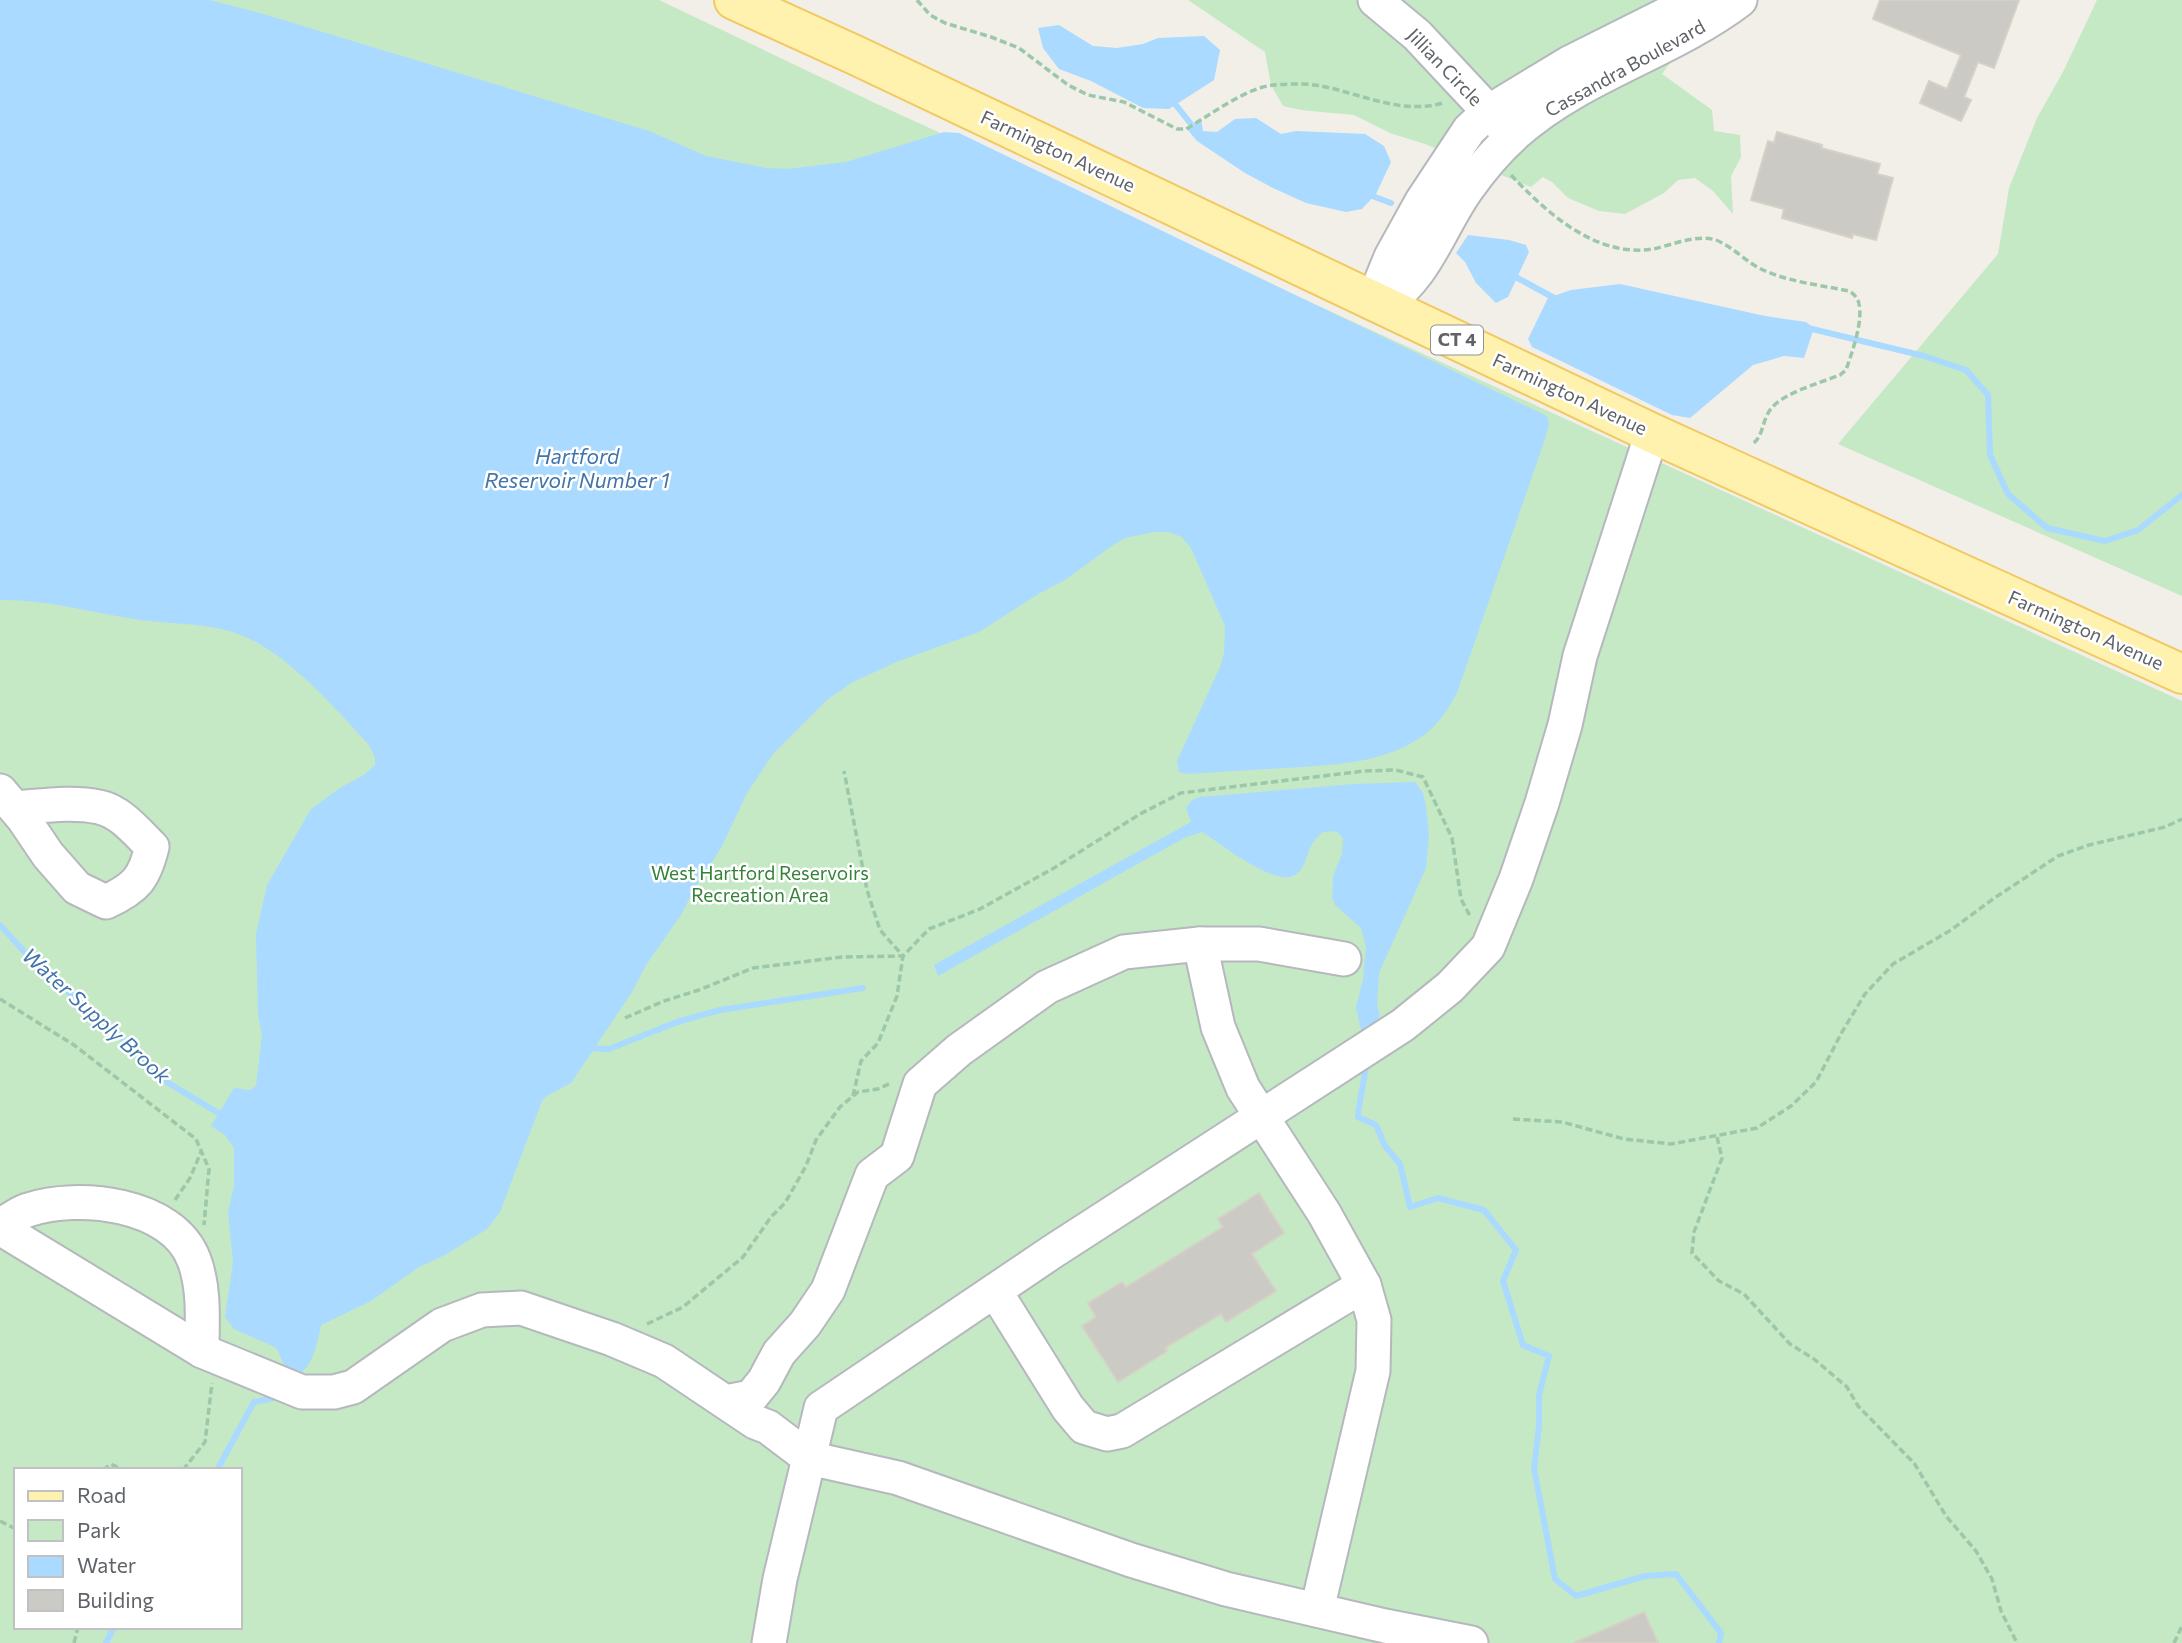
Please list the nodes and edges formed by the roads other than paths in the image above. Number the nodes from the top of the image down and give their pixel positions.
1 (734, 0) edge
2 (1375, 0) edge
3 (1695, 0) edge
4 (1740, 0) edge
5 (1478, 121) junction
6 (1503, 146) junction
7 (1384, 304) junction
8 (1652, 433) junction
9 (2182, 674) edge
10 (1200, 944) junction
11 (1344, 959) dead end
12 (1263, 1117) junction
13 (0, 1227) edge
14 (1364, 1285) junction
15 (995, 1291) junction
16 (210, 1354) junction
17 (726, 1402) junction
18 (809, 1458) junction
19 (1317, 1610) junction
20 (769, 1643) edge
21 (1471, 1643) edge

1 - 7 main road, Farmington Avenue / CT 4
2 - 5 street, Jillian Circle
3 - 5 street, Cassandra Boulevard
4 - 6 street, Cassandra Boulevard
5 - 6 street, Jillian Circle
5 - 7 street, Cassandra Boulevard
6 - 7 street, Cassandra Boulevard
7 - 8 main road, Farmington Avenue / CT 4
8 - 9 main road, Farmington Avenue / CT 4
8 - 12 street
10 - 11 street
10 - 12 street
10 - 17 street
12 - 14 street
12 - 15 street
13 - 16 street
13 - 16 street
14 - 15 street
14 - 19 street
15 - 18 street
16 - 17 street
17 - 18 street
18 - 19 street
18 - 20 street
19 - 21 street

